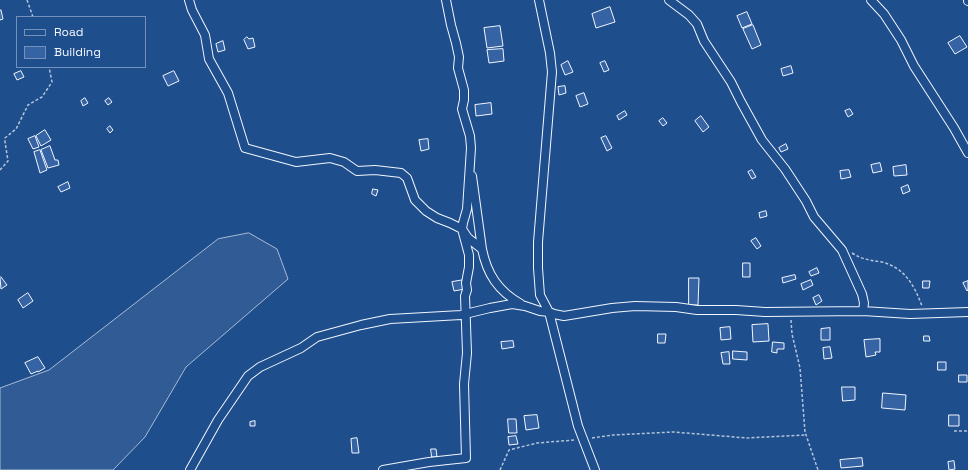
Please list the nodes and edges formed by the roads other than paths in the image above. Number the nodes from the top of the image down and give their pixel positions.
1 (189, 0) edge
2 (446, 0) edge
3 (539, 0) edge
4 (669, 0) edge
5 (870, 0) edge
6 (968, 153) edge
7 (471, 168) junction
8 (462, 229) junction
9 (482, 249) junction
10 (525, 306) junction
11 (863, 311) junction
12 (549, 312) junction
13 (968, 312) edge
14 (465, 314) junction
15 (190, 470) edge
16 (383, 470) edge
17 (595, 470) edge

1 - 8 street
2 - 7 street
3 - 12 street
4 - 11 street
5 - 6 street
7 - 8 street
7 - 9 street
8 - 9 street
8 - 14 street
9 - 10 street
10 - 12 street
10 - 14 street
11 - 12 street
11 - 13 street
12 - 17 street
14 - 15 street
14 - 16 street

